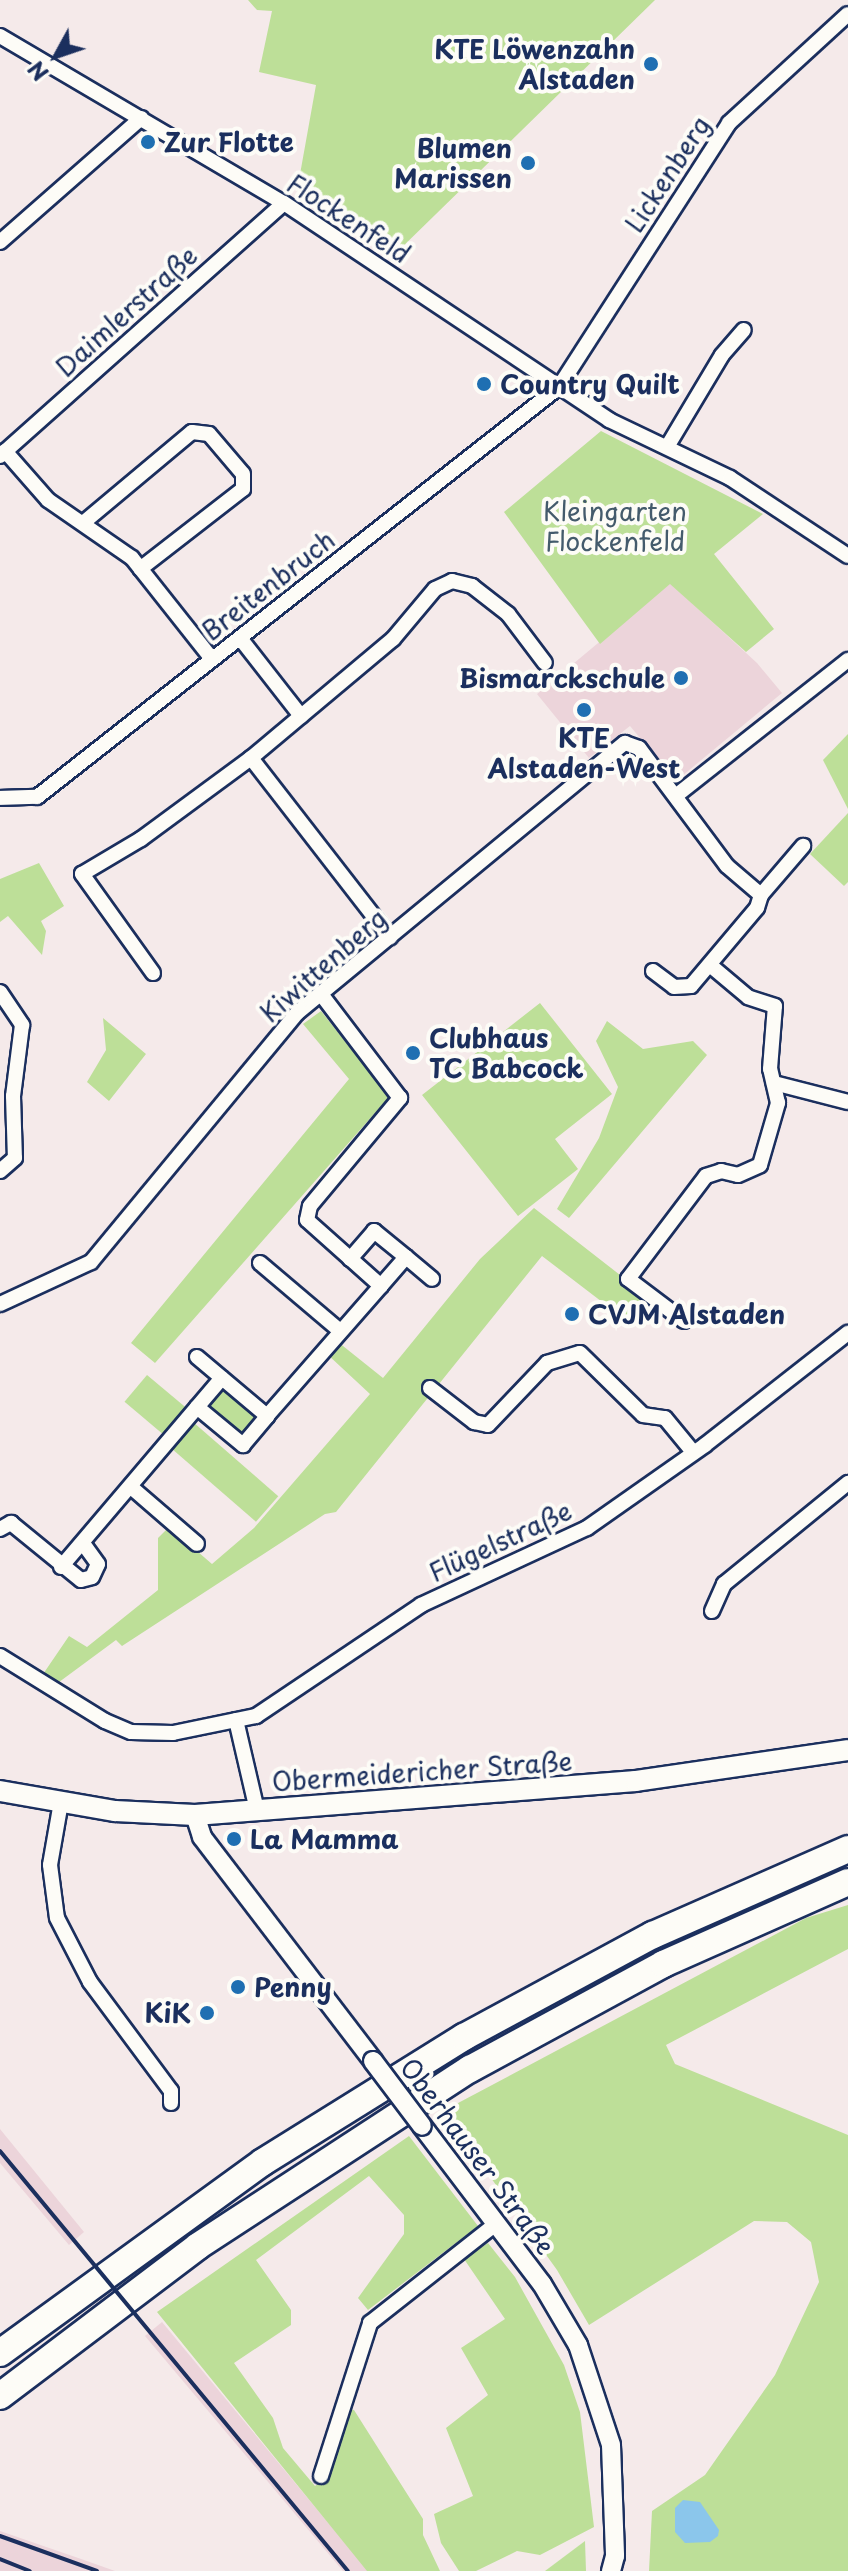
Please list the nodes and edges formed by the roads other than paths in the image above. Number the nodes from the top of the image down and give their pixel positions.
1 (848, 14) edge
2 (0, 36) edge
3 (141, 118) junction
4 (284, 203) junction
5 (0, 242) edge
6 (744, 330) dead end
7 (559, 387) junction
8 (667, 447) junction
9 (2, 453) edge
10 (83, 523) junction
11 (848, 556) edge
12 (140, 569) junction
13 (240, 638) junction
14 (212, 659) junction
15 (848, 660) edge
16 (545, 663) dead end
17 (301, 716) junction
18 (251, 758) junction
19 (677, 795) junction
20 (0, 798) edge
21 (803, 846) dead end
22 (761, 895) junction
23 (390, 937) junction
24 (710, 965) junction
25 (653, 971) dead end
26 (153, 973) dead end
27 (0, 992) edge
28 (321, 994) junction
29 (774, 1083) junction
30 (848, 1102) edge
31 (0, 1171) edge
32 (406, 1257) junction
33 (350, 1259) junction
34 (260, 1263) dead end
35 (432, 1279) dead end
36 (381, 1286) junction
37 (0, 1304) edge
38 (684, 1321) dead end
39 (339, 1330) junction
40 (848, 1333) edge
41 (197, 1357) dead end
42 (222, 1378) junction
43 (430, 1388) dead end
44 (197, 1407) junction
45 (267, 1416) junction
46 (693, 1452) junction
47 (848, 1483) edge
48 (131, 1487) junction
49 (0, 1529) edge
50 (83, 1543) junction
51 (197, 1544) dead end
52 (61, 1567) junction
53 (712, 1611) dead end
54 (0, 1656) edge
55 (236, 1720) junction
56 (848, 1750) edge
57 (0, 1791) edge
58 (61, 1802) junction
59 (257, 1810) junction
60 (195, 1815) junction
61 (848, 1849) edge
62 (848, 1882) edge
63 (171, 2103) dead end
64 (497, 2223) junction
65 (0, 2353) edge
66 (0, 2396) edge
67 (321, 2476) dead end
68 (611, 2571) edge

1 - 7 street, Lickenberg
2 - 3 street, Flockenfeld
3 - 4 street, Flockenfeld
3 - 5 street
4 - 7 street, Flockenfeld
4 - 9 street, Daimlerstraße
6 - 8 street
7 - 8 street, Flockenfeld
7 - 13 street, Breitenbruch
8 - 11 street, Flockenfeld
9 - 10 street
10 - 12 street
10 - 12 street
12 - 14 street
13 - 14 street, Breitenbruch
13 - 17 street
14 - 20 street, Breitenbruch
15 - 19 street
16 - 17 street
17 - 18 street
18 - 23 street
18 - 26 street
19 - 22 street
19 - 23 street, Kiwittenberg
21 - 22 street
22 - 24 street
23 - 28 street, Kiwittenberg
24 - 25 street
24 - 29 street
27 - 31 street
28 - 33 street
28 - 37 street, Kiwittenberg
29 - 30 street
29 - 38 street
32 - 33 street
32 - 35 street
32 - 36 street
33 - 36 street
34 - 39 street
36 - 39 street
39 - 45 street
40 - 46 street, Flügelstraße
41 - 42 street
42 - 44 street
42 - 45 street
43 - 46 street
44 - 45 street
44 - 48 street
46 - 55 street, Flügelstraße
47 - 53 street
48 - 50 street
48 - 51 street
49 - 52 street
50 - 52 street
50 - 52 street
54 - 55 street, Flügelstraße
55 - 59 street
56 - 59 main road, Obermeidericher Straße
57 - 58 main road, Obermeidericher Straße
58 - 60 main road, Obermeidericher Straße
58 - 63 street
59 - 60 main road, Obermeidericher Straße
60 - 64 street, Oberhauser Straße, bridge
61 - 65 highway
62 - 66 highway
64 - 67 street
64 - 68 street, Oberhauser Straße

